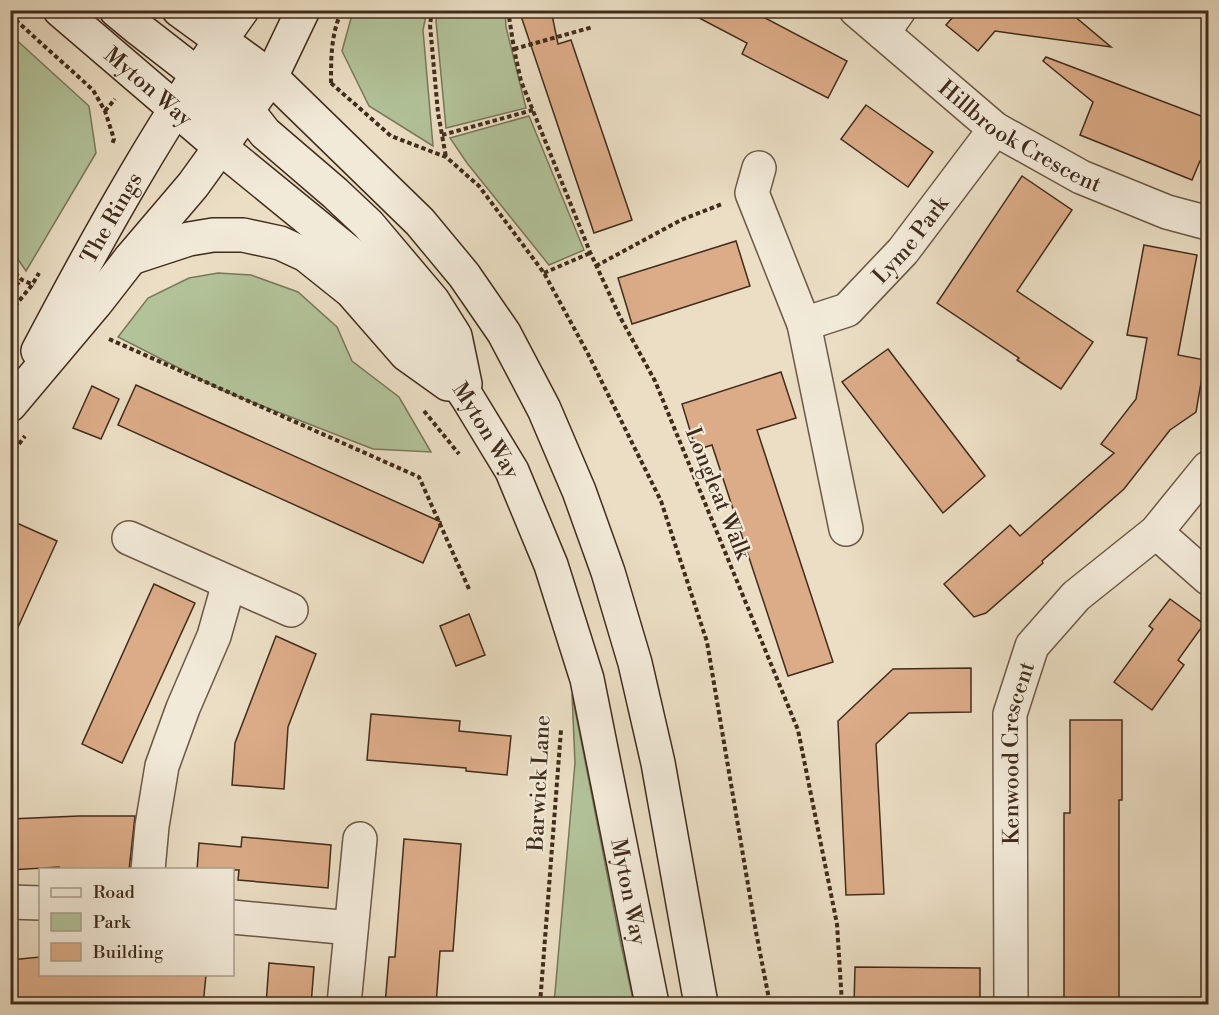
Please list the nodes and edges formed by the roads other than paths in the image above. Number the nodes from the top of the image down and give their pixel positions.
1 (60, 10) edge
2 (116, 10) edge
3 (179, 10) edge
4 (242, 10) edge
5 (856, 10) edge
6 (303, 11) edge
7 (891, 22) edge
8 (220, 40) junction
9 (219, 93) junction
10 (995, 129) junction
11 (220, 147) junction
12 (755, 181) road end
13 (1209, 223) edge
14 (130, 259) junction
15 (804, 324) junction
16 (467, 397) junction
17 (12, 403) edge
18 (1209, 468) edge
19 (846, 529) dead end
20 (1156, 532) junction
21 (129, 537) dead end
22 (1209, 578) edge
23 (229, 583) junction
24 (291, 610) dead end
25 (360, 838) dead end
26 (148, 868) edge
27 (10, 902) edge
28 (39, 903) edge
29 (234, 917) edge
30 (351, 928) junction
31 (344, 1005) edge
32 (652, 1005) edge
33 (701, 1005) edge
34 (1011, 1005) edge

1 - 9 street, Myton Way
2 - 9 street
3 - 8 street
4 - 8 street
5 - 7 street, Hillbrook Crescent
6 - 9 street, The Rings
7 - 10 street, Hillbrook Crescent
8 - 9 street
9 - 11 street
9 - 16 street
9 - 17 street, The Rings
9 - 33 street
10 - 13 street, Hillbrook Crescent
10 - 15 street, Lyme Park
11 - 14 street, The Rings
11 - 16 street, Myton Way
12 - 15 street
14 - 16 street
14 - 17 street, The Rings
15 - 19 street
16 - 32 street, Myton Way
18 - 20 street, Kenwood Crescent
20 - 22 street
20 - 34 street, Kenwood Crescent
21 - 23 street
23 - 24 street
23 - 26 street
25 - 30 street
27 - 28 street
29 - 30 street
30 - 31 street

